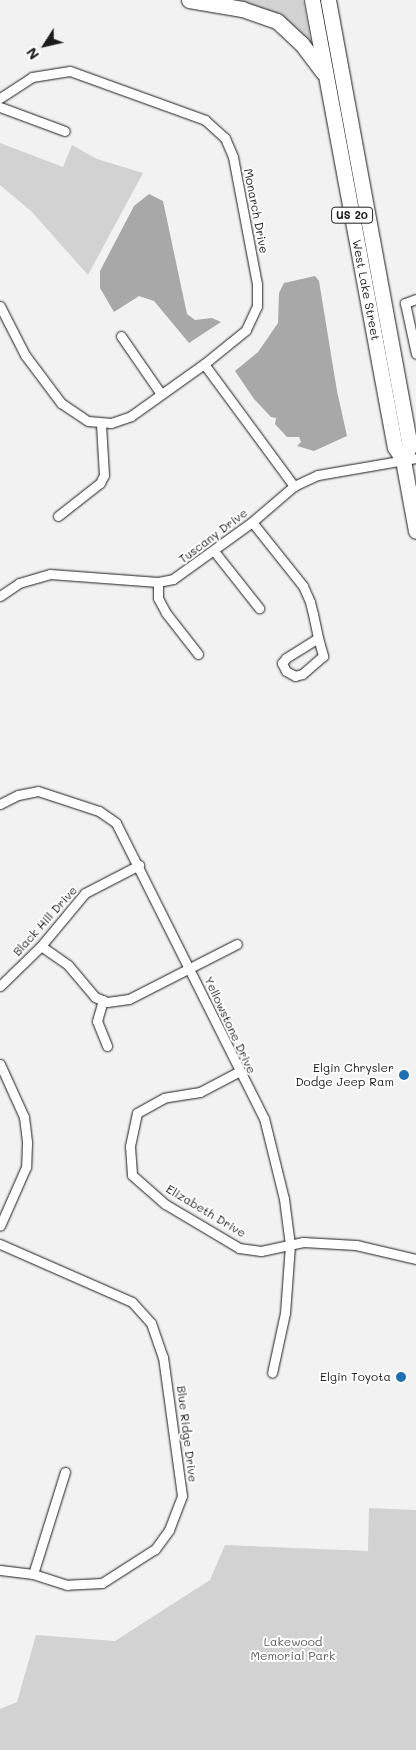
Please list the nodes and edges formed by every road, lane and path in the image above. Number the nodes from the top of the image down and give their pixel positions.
1 (189, 0) edge
2 (312, 0) edge
3 (328, 0) edge
4 (334, 0) edge
5 (333, 24) junction
6 (326, 76) junction
7 (0, 98) edge
8 (0, 107) edge
9 (65, 131) dead end
10 (416, 299) edge
11 (0, 306) edge
12 (121, 336) dead end
13 (416, 354) edge
14 (204, 364) junction
15 (161, 394) junction
16 (101, 424) junction
17 (410, 459) edge
18 (294, 486) junction
19 (58, 516) dead end
20 (252, 522) junction
21 (416, 531) edge
22 (214, 551) junction
23 (158, 582) junction
24 (0, 596) edge
25 (259, 608) dead end
26 (318, 638) junction
27 (198, 654) dead end
28 (0, 804) edge
29 (139, 864) junction
30 (237, 944) dead end
31 (41, 946) junction
32 (190, 968) junction
33 (0, 986) edge
34 (103, 1000) junction
35 (107, 1046) dead end
36 (0, 1064) edge
37 (238, 1072) junction
38 (0, 1226) edge
39 (0, 1244) edge
40 (290, 1245) junction
41 (416, 1259) edge
42 (272, 1373) dead end
43 (65, 1472) dead end
44 (0, 1570) edge
45 (34, 1574) junction

1 - 6 highway
2 - 6 highway, West Lake Street / US 20
3 - 5 highway, West Lake Street / US 20
4 - 5 highway
5 - 17 highway, West Lake Street / US 20
6 - 17 highway, West Lake Street / US 20
7 - 14 street, Monarch Drive
8 - 9 street
10 - 13 street
11 - 16 street
12 - 15 street
14 - 15 street, Monarch Drive
14 - 18 street
15 - 16 street, Monarch Drive
16 - 19 street
17 - 18 street, Tuscany Drive
17 - 21 highway, West Lake Street / US 20
18 - 20 street, Tuscany Drive
20 - 22 street, Tuscany Drive
20 - 26 street
22 - 23 street, Tuscany Drive
22 - 25 street
23 - 24 street, Tuscany Drive
23 - 27 street
26 - 26 street
28 - 29 street, Yellowstone Drive
29 - 31 street, Black Hill Drive
29 - 32 street, Yellowstone Drive
30 - 32 street
31 - 33 street, Black Hill Drive
31 - 34 street
32 - 34 street
32 - 37 street, Yellowstone Drive
34 - 35 street
36 - 38 street
37 - 40 street, Yellowstone Drive
37 - 40 street, Elizabeth Drive
39 - 45 street, Blue Ridge Drive
40 - 41 street, Elizabeth Drive
40 - 42 street, Yellowstone Drive
43 - 45 street
44 - 45 street, Blue Ridge Drive

